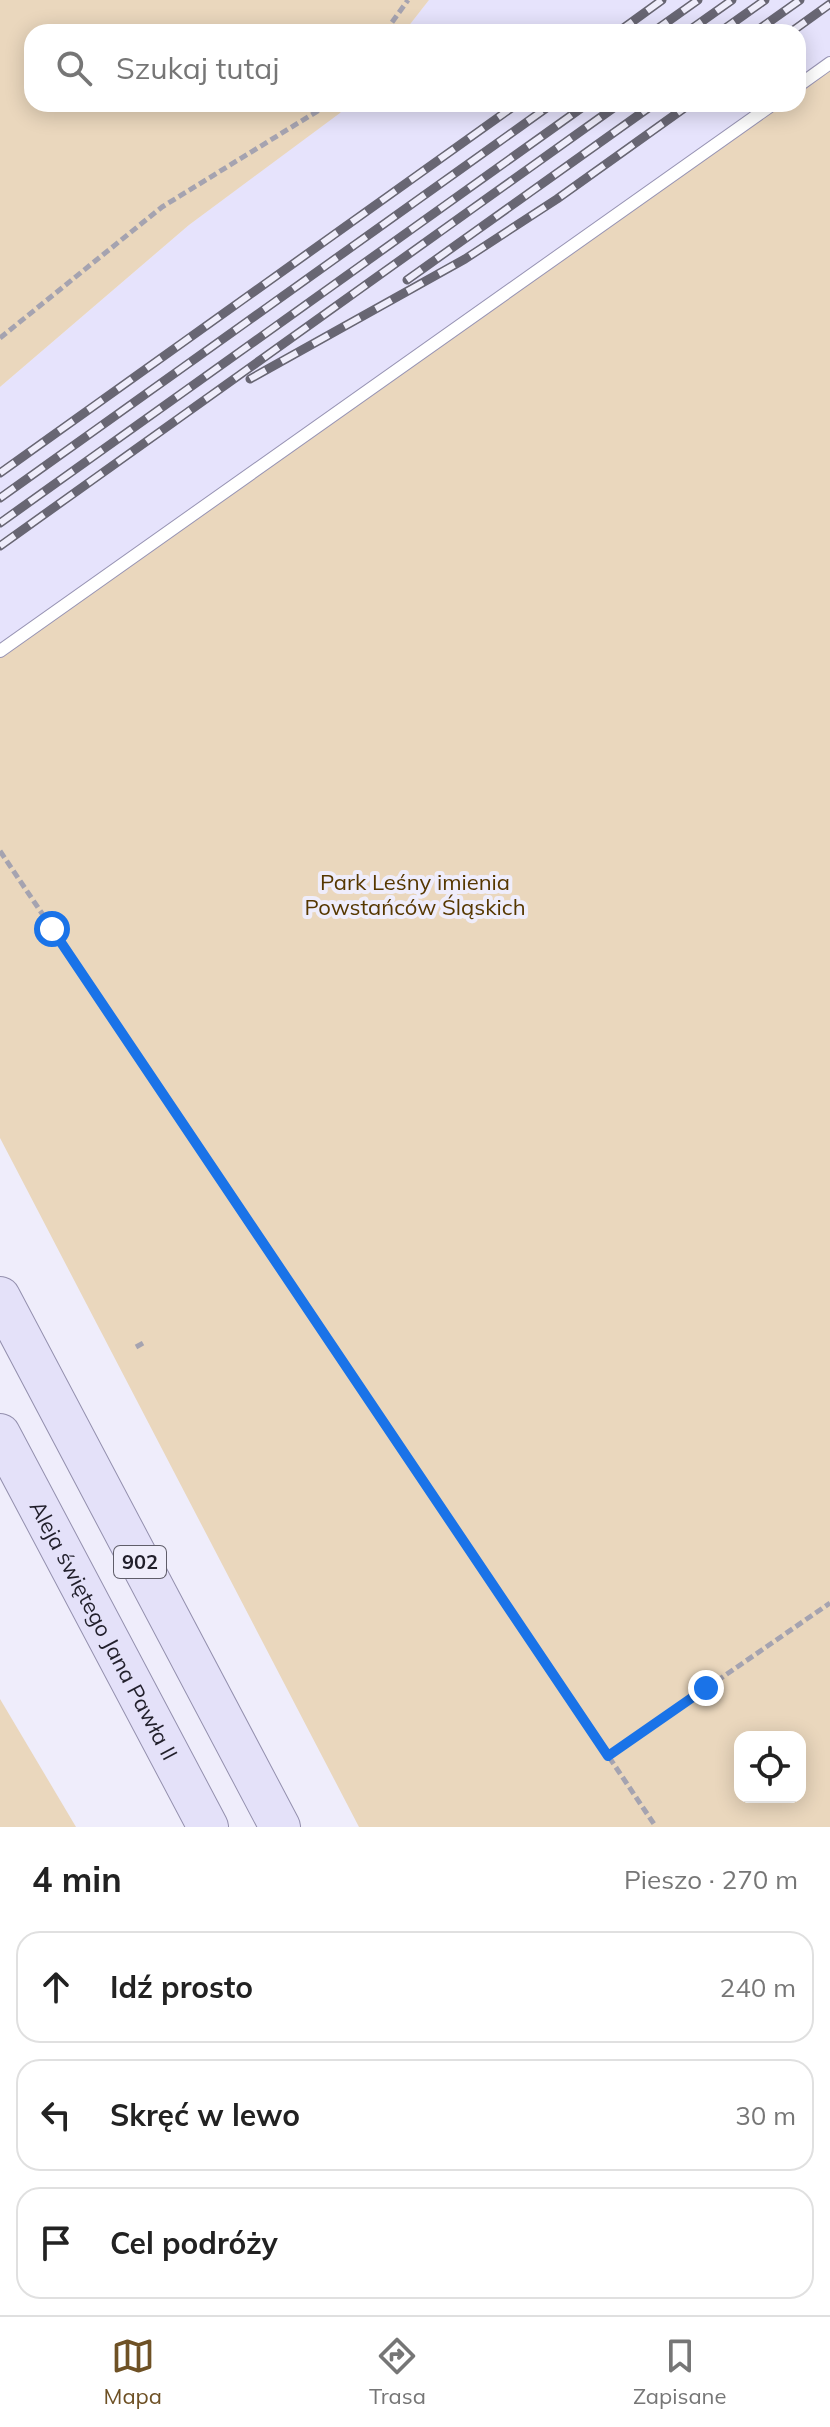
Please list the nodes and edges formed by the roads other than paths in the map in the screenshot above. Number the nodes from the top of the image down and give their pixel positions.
1 (830, 63) edge
2 (806, 80) edge
3 (762, 112) edge
4 (0, 651) edge
5 (0, 1297) edge
6 (0, 1434) edge
7 (208, 1827) edge
8 (280, 1827) edge

1 - 2 lane
3 - 4 lane
5 - 8 main road, 902
6 - 7 main road, Aleja świętego Jana Pawła II

